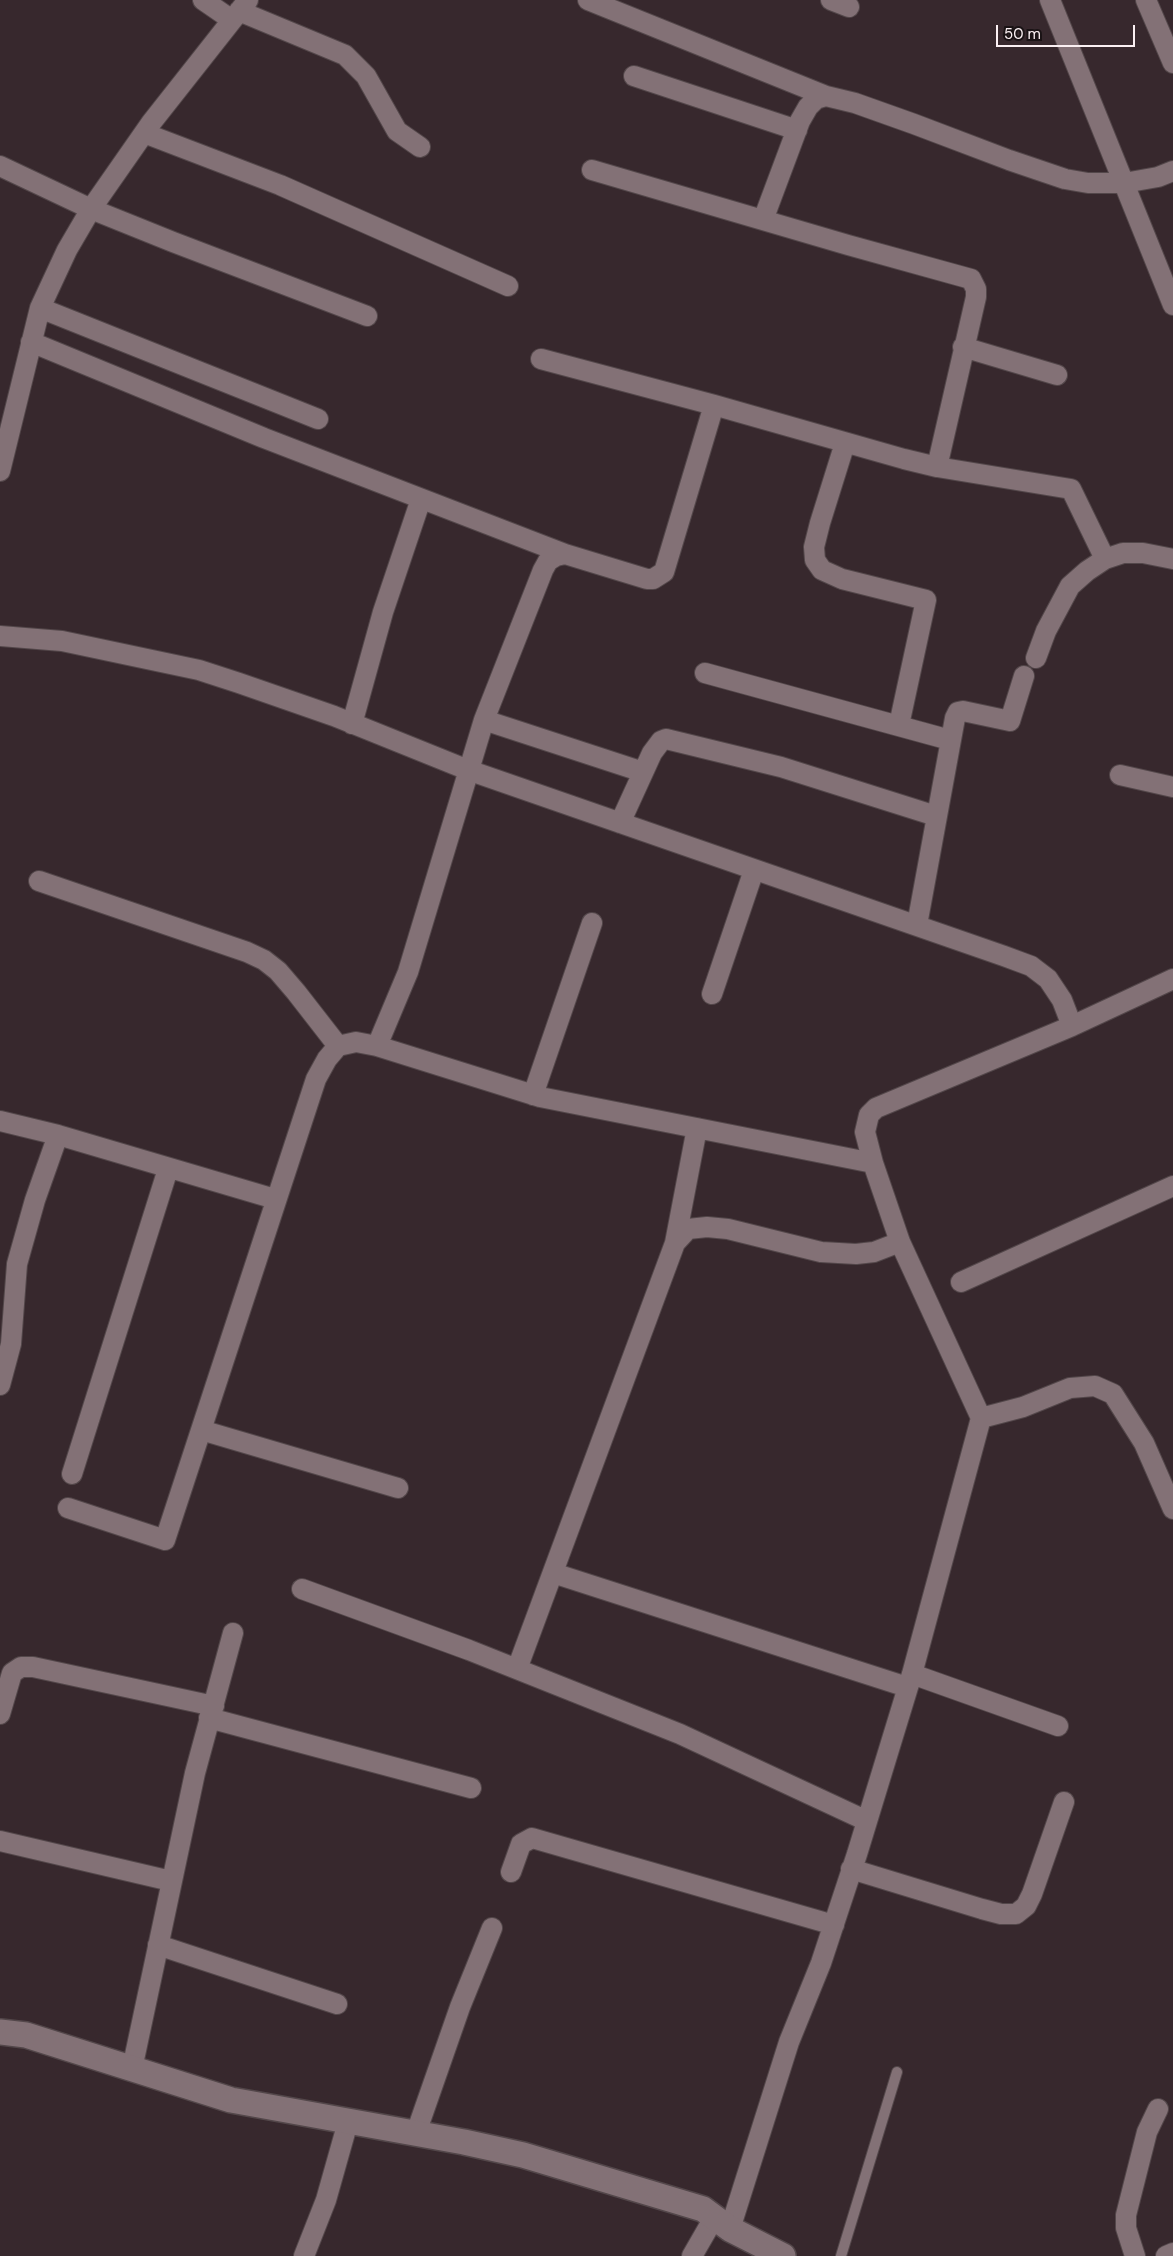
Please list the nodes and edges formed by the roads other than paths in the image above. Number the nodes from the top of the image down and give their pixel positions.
1 (203, 0) edge
2 (588, 0) edge
3 (1050, 0) edge
4 (1146, 0) edge
5 (240, 11) edge
6 (1173, 63) edge
7 (634, 76) dead end
8 (826, 96) junction
9 (796, 130) junction
10 (144, 133) junction
11 (420, 147) dead end
12 (0, 166) edge
13 (592, 170) dead end
14 (1173, 171) edge
15 (1124, 183) junction
16 (91, 209) junction
17 (763, 220) junction
18 (508, 286) dead end
19 (1173, 305) edge
20 (40, 308) junction
21 (367, 316) dead end
22 (31, 342) junction
23 (963, 347) junction
24 (540, 359) dead end
25 (1057, 375) dead end
26 (714, 405) junction
27 (318, 419) dead end
28 (845, 443) junction
29 (937, 467) junction
30 (0, 471) edge
31 (421, 499) junction
32 (565, 554) junction
33 (1105, 559) junction
34 (1173, 559) edge
35 (0, 636) edge
36 (1036, 658) dead end
37 (705, 673) dead end
38 (1024, 676) dead end
39 (484, 720) junction
40 (352, 724) junction
41 (899, 725) junction
42 (950, 740) junction
43 (468, 770) junction
44 (643, 772) junction
45 (1120, 775) dead end
46 (1173, 786) edge
47 (936, 816) junction
48 (620, 823) junction
49 (754, 870) junction
50 (39, 881) dead end
51 (592, 923) dead end
52 (917, 924) junction
53 (1173, 979) edge
54 (712, 994) dead end
55 (1072, 1026) junction
56 (338, 1046) junction
57 (377, 1046) junction
58 (533, 1095) junction
59 (0, 1121) edge
60 (697, 1128) junction
61 (58, 1135) junction
62 (873, 1164) junction
63 (168, 1169) junction
64 (1173, 1186) edge
65 (275, 1200) junction
66 (900, 1242) junction
67 (675, 1243) junction
68 (961, 1282) dead end
69 (0, 1386) edge
70 (981, 1418) junction
71 (201, 1430) junction
72 (72, 1474) dead end
73 (398, 1488) dead end
74 (68, 1508) dead end
75 (1173, 1509) edge
76 (553, 1573) junction
77 (302, 1589) dead end
78 (233, 1633) dead end
79 (517, 1669) junction
80 (910, 1681) junction
81 (212, 1712) junction
82 (0, 1714) edge
83 (1058, 1726) dead end
84 (470, 1788) dead end
85 (1064, 1802) dead end
86 (867, 1820) junction
87 (0, 1841) edge
88 (851, 1870) junction
89 (511, 1872) dead end
90 (172, 1881) junction
91 (834, 1925) junction
92 (492, 1928) dead end
93 (158, 1945) junction
94 (337, 2004) dead end
95 (0, 2032) edge
96 (132, 2069) junction
97 (896, 2072) dead end
98 (1158, 2109) dead end
99 (348, 2122) junction
100 (416, 2133) junction
101 (723, 2222) junction
102 (1173, 2253) edge
103 (304, 2256) edge
104 (692, 2256) edge
105 (783, 2256) edge
106 (841, 2256) edge
107 (1135, 2256) edge
108 (1166, 2256) edge

1 - 5 street
2 - 8 street
3 - 15 street
4 - 6 street
5 - 10 street
5 - 11 street
7 - 9 street
8 - 9 street
8 - 15 street
9 - 17 street
10 - 16 street
10 - 18 street
12 - 16 street
13 - 17 street
14 - 15 street
15 - 19 street
16 - 20 street
16 - 21 street
17 - 23 street
20 - 22 street
20 - 27 street
22 - 30 street
22 - 31 street
23 - 25 street
23 - 29 street
24 - 26 street
26 - 28 street
26 - 32 street
28 - 29 street
28 - 41 street
29 - 33 street
31 - 32 street
31 - 40 street
32 - 39 street
33 - 34 street
33 - 36 street
35 - 40 street
37 - 41 street
38 - 42 street
39 - 43 street
39 - 44 street
40 - 43 street
41 - 42 street
42 - 47 street
43 - 48 street
43 - 57 street
44 - 47 street
44 - 48 street
45 - 46 street
47 - 52 street
48 - 49 street
49 - 52 street
49 - 54 street
50 - 56 street
51 - 58 street
52 - 55 street
53 - 55 street
55 - 62 street
56 - 57 street
56 - 65 street
57 - 58 street
58 - 60 street
59 - 61 street
60 - 62 street
60 - 67 street
61 - 63 street
61 - 69 street
62 - 66 street
63 - 65 street
63 - 72 street
64 - 68 street
65 - 71 street
66 - 67 street
66 - 70 street
67 - 76 street
70 - 75 street
70 - 80 street
71 - 73 street
71 - 74 street
76 - 79 street
76 - 80 street
77 - 79 street
78 - 81 street
79 - 86 street
80 - 83 street
80 - 86 street
81 - 82 street
81 - 84 street
81 - 90 street
85 - 88 street
86 - 88 street
87 - 90 street
88 - 91 street
89 - 91 street
90 - 93 street
91 - 101 street
92 - 100 street
93 - 94 street
93 - 96 street
95 - 96 street
96 - 99 street
97 - 106 lane
98 - 107 street
99 - 100 street
99 - 103 street
100 - 101 street
101 - 104 street
101 - 105 street
102 - 108 street

